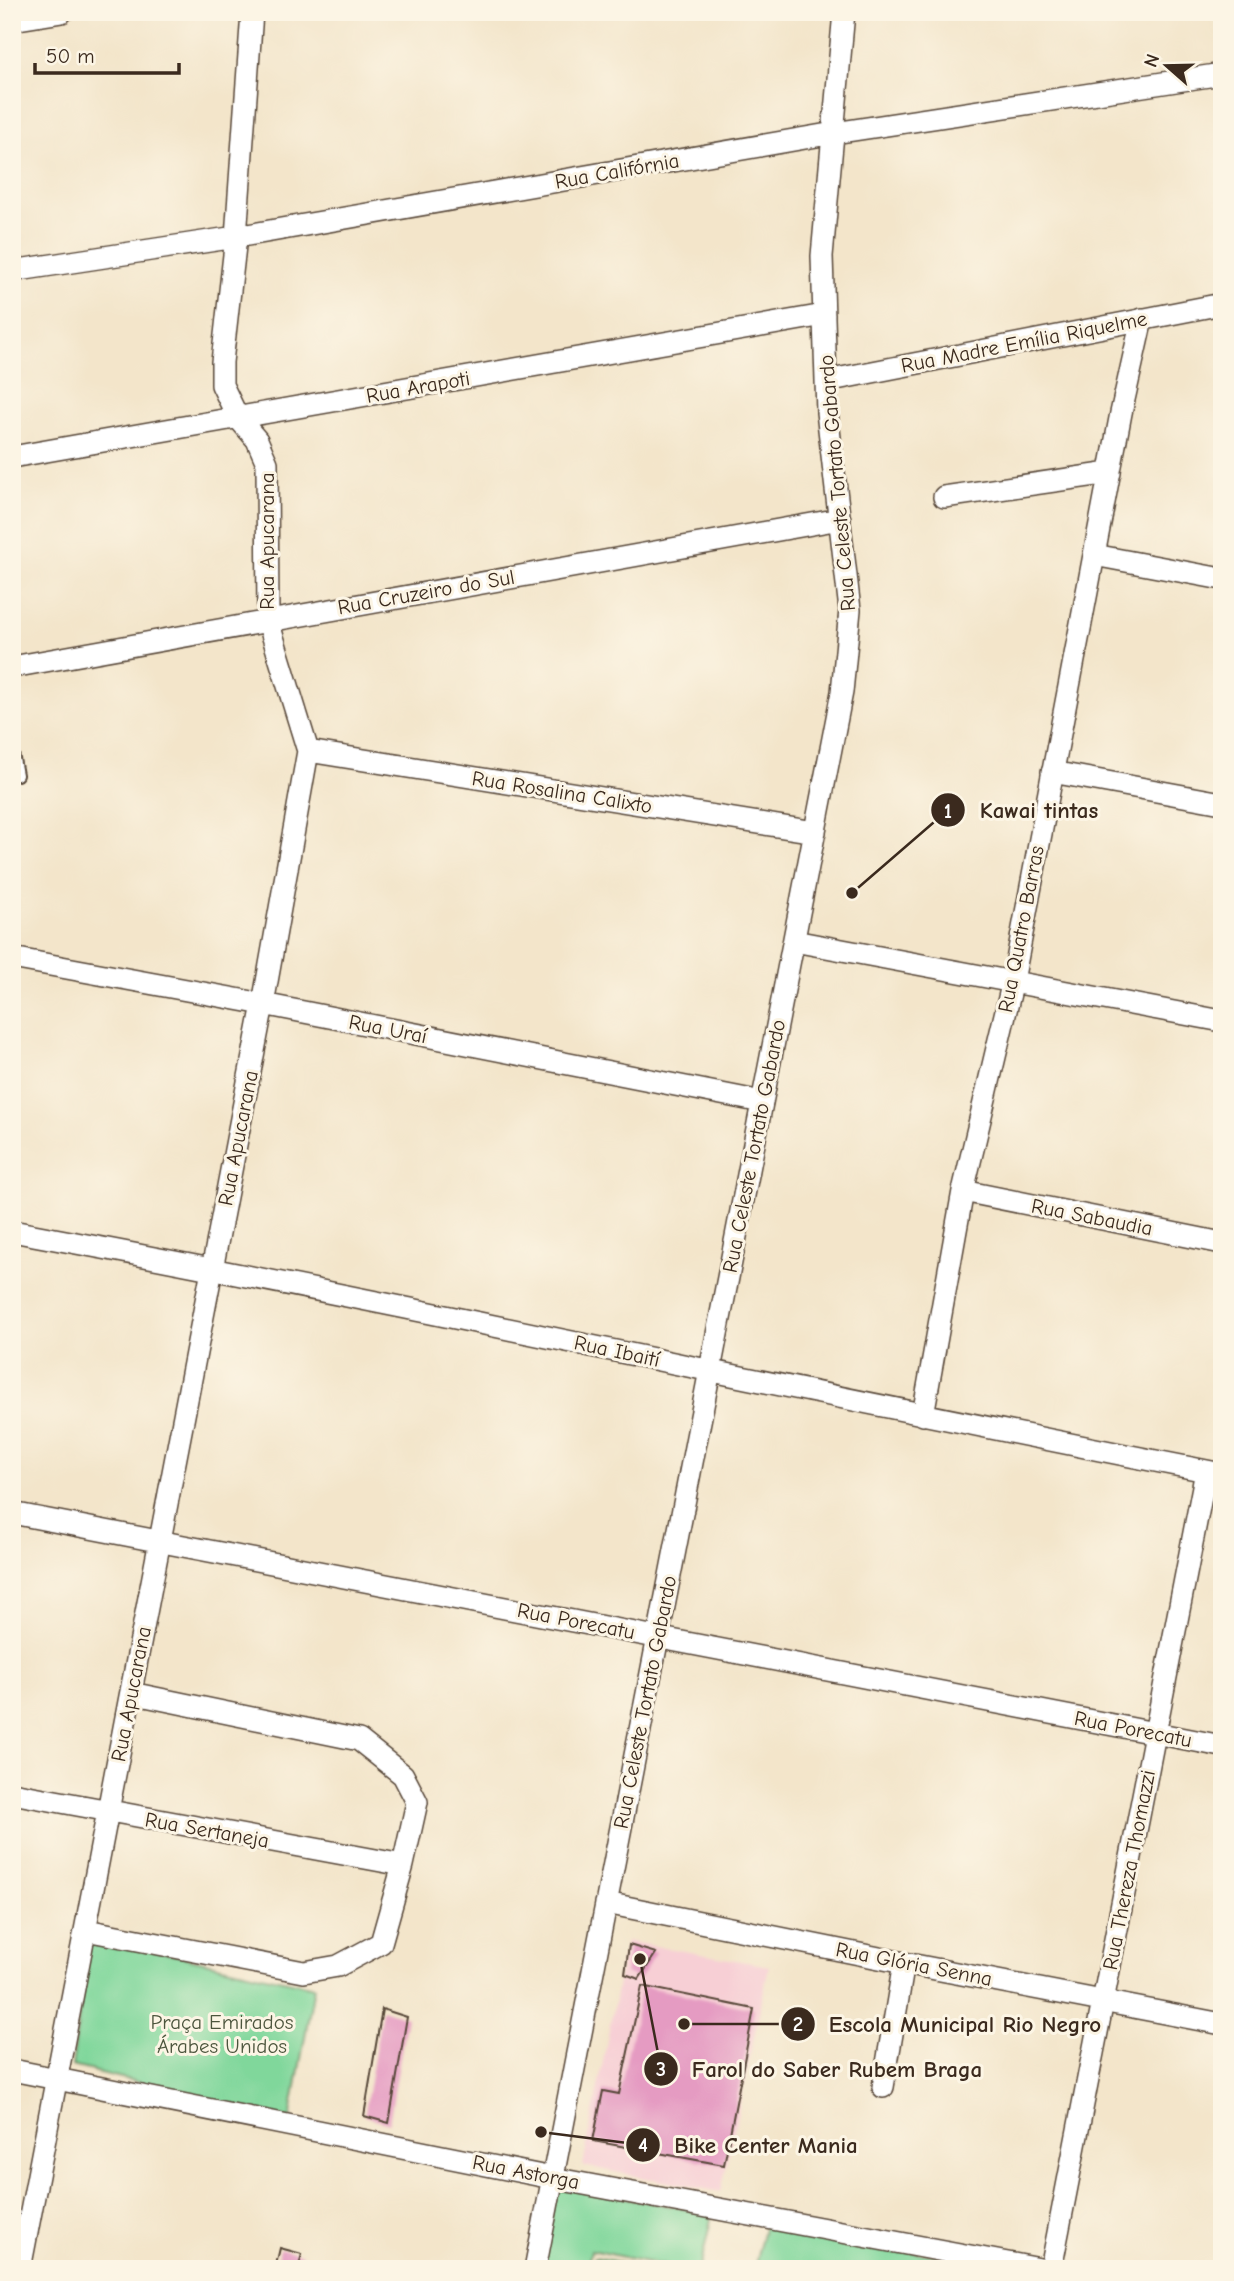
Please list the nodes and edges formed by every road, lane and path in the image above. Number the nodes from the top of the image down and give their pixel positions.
1 (62, 12) edge
2 (252, 12) edge
3 (844, 12) edge
4 (12, 20) edge
5 (1222, 74) edge
6 (834, 133) junction
7 (236, 237) junction
8 (12, 271) edge
9 (1222, 304) edge
10 (824, 316) junction
11 (1142, 319) junction
12 (826, 381) junction
13 (238, 418) junction
14 (12, 457) edge
15 (1110, 473) junction
16 (944, 497) dead end
17 (839, 519) junction
18 (1094, 555) junction
19 (1222, 579) edge
20 (268, 621) junction
21 (12, 667) edge
22 (12, 748) edge
23 (308, 751) junction
24 (1052, 772) junction
25 (17, 775) dead end
26 (1222, 803) edge
27 (815, 832) junction
28 (794, 941) junction
29 (12, 958) edge
30 (1013, 981) junction
31 (263, 1004) junction
32 (1222, 1021) edge
33 (762, 1102) junction
34 (963, 1191) junction
35 (12, 1231) edge
36 (1222, 1243) edge
37 (212, 1268) junction
38 (710, 1370) junction
39 (923, 1415) junction
40 (1214, 1473) edge
41 (12, 1513) edge
42 (160, 1541) junction
43 (658, 1636) junction
44 (131, 1693) junction
45 (1155, 1733) junction
46 (1222, 1746) edge
47 (12, 1793) edge
48 (108, 1812) junction
49 (403, 1865) junction
50 (606, 1903) junction
51 (86, 1930) junction
52 (904, 1963) junction
53 (1103, 2000) junction
54 (1222, 2024) edge
55 (12, 2070) edge
56 (55, 2077) junction
57 (883, 2087) dead end
58 (552, 2178) junction
59 (20, 2269) edge
60 (535, 2269) edge
61 (1040, 2269) edge
62 (1051, 2269) edge

1 - 4 street
2 - 7 street, Rua Apucarana
3 - 6 street, Rua Celeste Tortato Gabardo
5 - 6 street, Rua Califórnia
6 - 7 street, Rua Califórnia
6 - 10 street, Rua Celeste Tortato Gabardo
7 - 8 street, Rua Califórnia
7 - 13 street, Rua Apucarana
9 - 11 street, Rua Madre Emília Riquelme
10 - 12 street, Rua Celeste Tortato Gabardo
10 - 13 street, Rua Arapoti
11 - 12 street, Rua Madre Emília Riquelme
11 - 15 street, Rua Quatro Barras
12 - 17 street, Rua Celeste Tortato Gabardo
13 - 14 street, Rua Arapoti
13 - 20 street, Rua Apucarana
15 - 16 street
15 - 18 street, Rua Quatro Barras
17 - 20 street, Rua Cruzeiro do Sul
17 - 27 street, Rua Celeste Tortato Gabardo
18 - 19 street
18 - 24 street, Rua Quatro Barras
20 - 21 street, Rua Cruzeiro do Sul
20 - 23 street, Rua Apucarana
22 - 25 lane
23 - 27 street, Rua Rosalina Calixto
23 - 31 street, Rua Apucarana
24 - 26 street
24 - 30 street, Rua Quatro Barras
27 - 28 street, Rua Celeste Tortato Gabardo
28 - 30 street
28 - 33 street, Rua Celeste Tortato Gabardo
29 - 31 street, Rua Uraí
30 - 32 street
30 - 34 street, Rua Quatro Barras
31 - 33 street, Rua Uraí
31 - 37 street, Rua Apucarana
33 - 38 street, Rua Celeste Tortato Gabardo
34 - 36 street, Rua Sabaudia
34 - 39 street, Rua Quatro Barras
35 - 37 street, Rua Ibaití
37 - 38 street, Rua Ibaití
37 - 42 street, Rua Apucarana
38 - 39 street, Rua Ibaití
38 - 43 street, Rua Celeste Tortato Gabardo
39 - 40 street, Rua Ibaití
40 - 45 street, Rua Thereza Thomazzi
41 - 42 street, Rua Porecatu
42 - 43 street, Rua Porecatu
42 - 44 street, Rua Apucarana
43 - 45 street, Rua Porecatu
43 - 50 street, Rua Celeste Tortato Gabardo
44 - 48 street, Rua Apucarana
44 - 49 street
45 - 46 street, Rua Porecatu
45 - 53 street, Rua Thereza Thomazzi
47 - 48 street, Rua Sertaneja
48 - 49 street, Rua Sertaneja
48 - 51 street, Rua Apucarana
49 - 51 street
50 - 52 street, Rua Glória Senna
50 - 58 street, Rua Celeste Tortato Gabardo
51 - 56 street, Rua Apucarana
52 - 53 street, Rua Glória Senna
52 - 57 street
53 - 54 street, Rua Glória Senna
53 - 62 street, Rua Thereza Thomazzi
55 - 56 street, Rua Astorga
56 - 58 street, Rua Astorga
56 - 59 street, Rua Apucarana
58 - 60 street, Rua Celeste Tortato Gabardo
58 - 61 street, Rua Astorga

